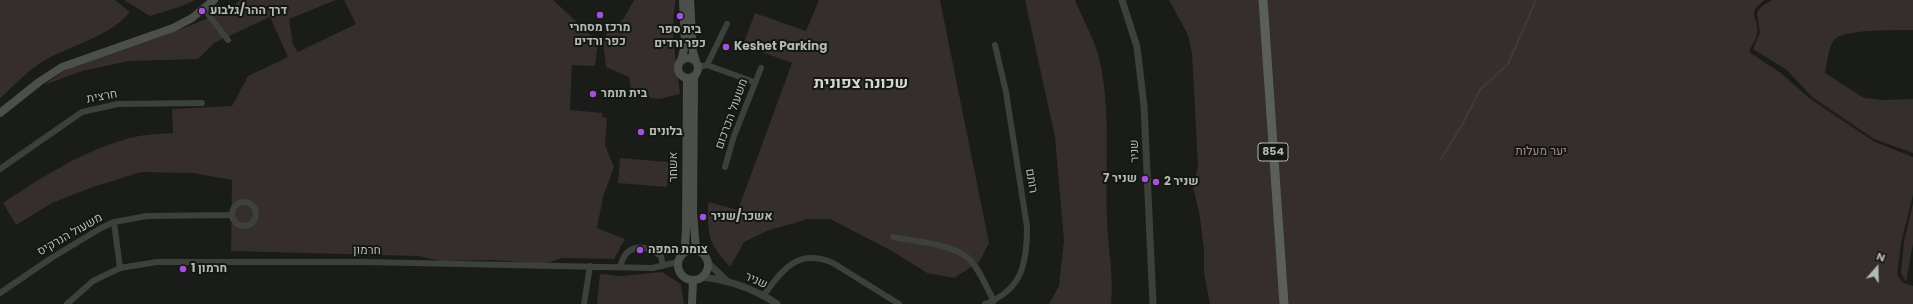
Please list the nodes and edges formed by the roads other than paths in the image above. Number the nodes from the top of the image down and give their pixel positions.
1 (214, 0) edge
2 (683, 0) edge
3 (690, 0) edge
4 (1122, 0) edge
5 (1263, 0) edge
6 (204, 9) junction
7 (726, 24) dead end
8 (228, 40) dead end
9 (995, 45) dead end
10 (681, 61) junction
11 (697, 64) junction
12 (707, 65) junction
13 (761, 68) dead end
14 (690, 77) junction
15 (754, 82) junction
16 (202, 103) dead end
17 (0, 113) edge
18 (725, 167) dead end
19 (0, 169) edge
20 (231, 215) junction
21 (114, 222) junction
22 (893, 237) dead end
23 (696, 250) junction
24 (682, 254) junction
25 (678, 262) junction
26 (708, 263) junction
27 (590, 266) junction
28 (663, 266) junction
29 (620, 267) junction
30 (120, 268) junction
31 (702, 277) junction
32 (693, 280) junction
33 (726, 280) junction
34 (0, 293) edge
35 (764, 295) junction
36 (994, 300) junction
37 (67, 304) edge
38 (584, 304) edge
39 (692, 304) edge
40 (777, 304) edge
41 (899, 304) edge
42 (985, 304) edge
43 (1153, 304) edge
44 (1284, 304) edge

1 - 6 main road
2 - 10 main road
3 - 11 main road
4 - 43 street, שניר
5 - 44 main road, 854
6 - 8 street
6 - 17 main road
7 - 12 street
9 - 36 street, רותם
10 - 11 main road
10 - 14 main road
11 - 12 street
11 - 14 main road
12 - 15 street
13 - 15 street, משעול הכרכום
14 - 23 main road, אשחר
14 - 24 main road, אשחר
15 - 18 street, משעול הכרכום
16 - 19 street, חרצית
20 - 20 street
20 - 21 street, משעול הנרקיס
21 - 30 street
21 - 34 street, משעול הנרקיס
22 - 36 street
23 - 24 main road
23 - 26 main road
24 - 25 main road
25 - 28 street, חרמון
25 - 32 main road
26 - 31 main road
26 - 33 street, שניר
27 - 29 street, חרמון
27 - 30 street, חרמון
27 - 38 street
28 - 29 street, חרמון
28 - 29 street
30 - 37 street, חרמון
31 - 32 main road
31 - 33 street, שניר
32 - 39 main road
33 - 35 street, שניר
35 - 40 street, שניר
35 - 41 street
36 - 42 street, רותם

